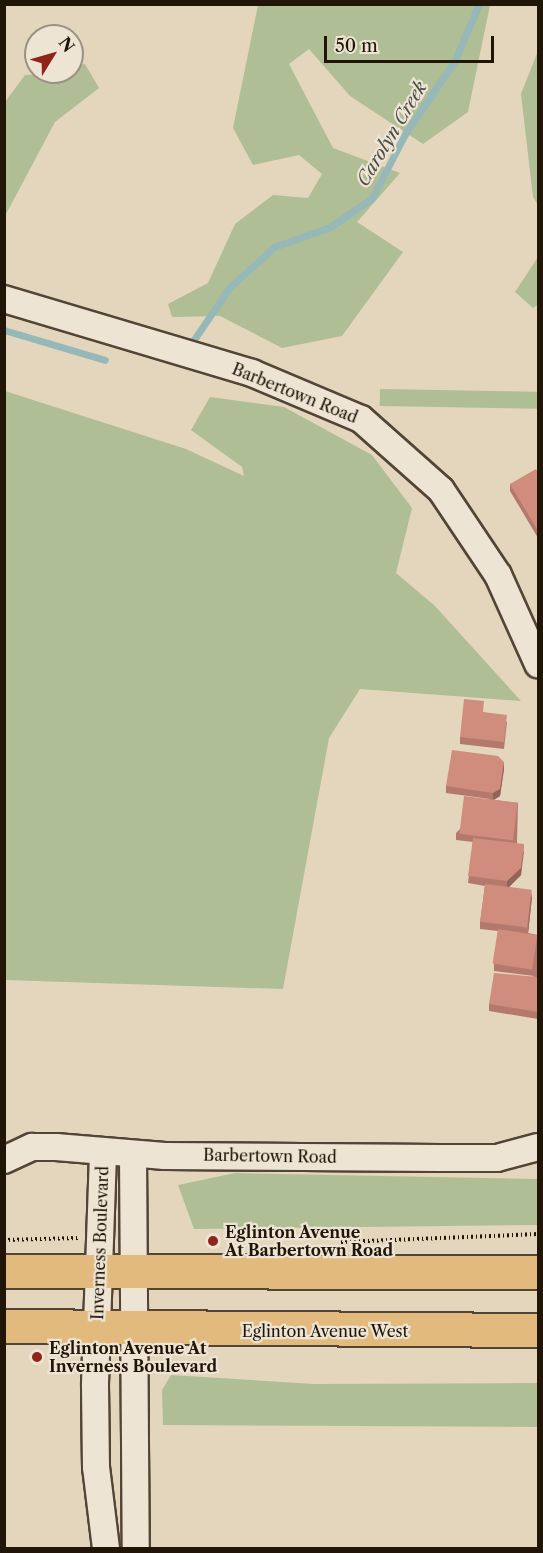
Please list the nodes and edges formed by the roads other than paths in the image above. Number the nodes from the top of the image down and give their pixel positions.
1 (4, 299) edge
2 (538, 664) edge
3 (538, 1147) edge
4 (103, 1154) junction
5 (133, 1155) junction
6 (4, 1160) edge
7 (4, 1271) edge
8 (538, 1272) edge
9 (100, 1273) junction
10 (133, 1274) junction
11 (4, 1326) edge
12 (98, 1329) junction
13 (134, 1329) junction
14 (538, 1330) edge
15 (106, 1548) edge
16 (136, 1548) edge

1 - 2 street, Barbertown Road
3 - 5 street, Barbertown Road
4 - 5 street, Barbertown Road
4 - 6 street, Barbertown Road
4 - 9 street, Inverness Boulevard
5 - 10 street, Inverness Boulevard
7 - 9 main road
8 - 10 main road
9 - 10 main road
9 - 12 street, Inverness Boulevard
10 - 13 street, Inverness Boulevard
11 - 12 main road, Eglinton Avenue West
12 - 13 main road, Eglinton Avenue West
12 - 15 street, Inverness Boulevard
13 - 14 main road, Eglinton Avenue West
13 - 16 street, Inverness Boulevard

